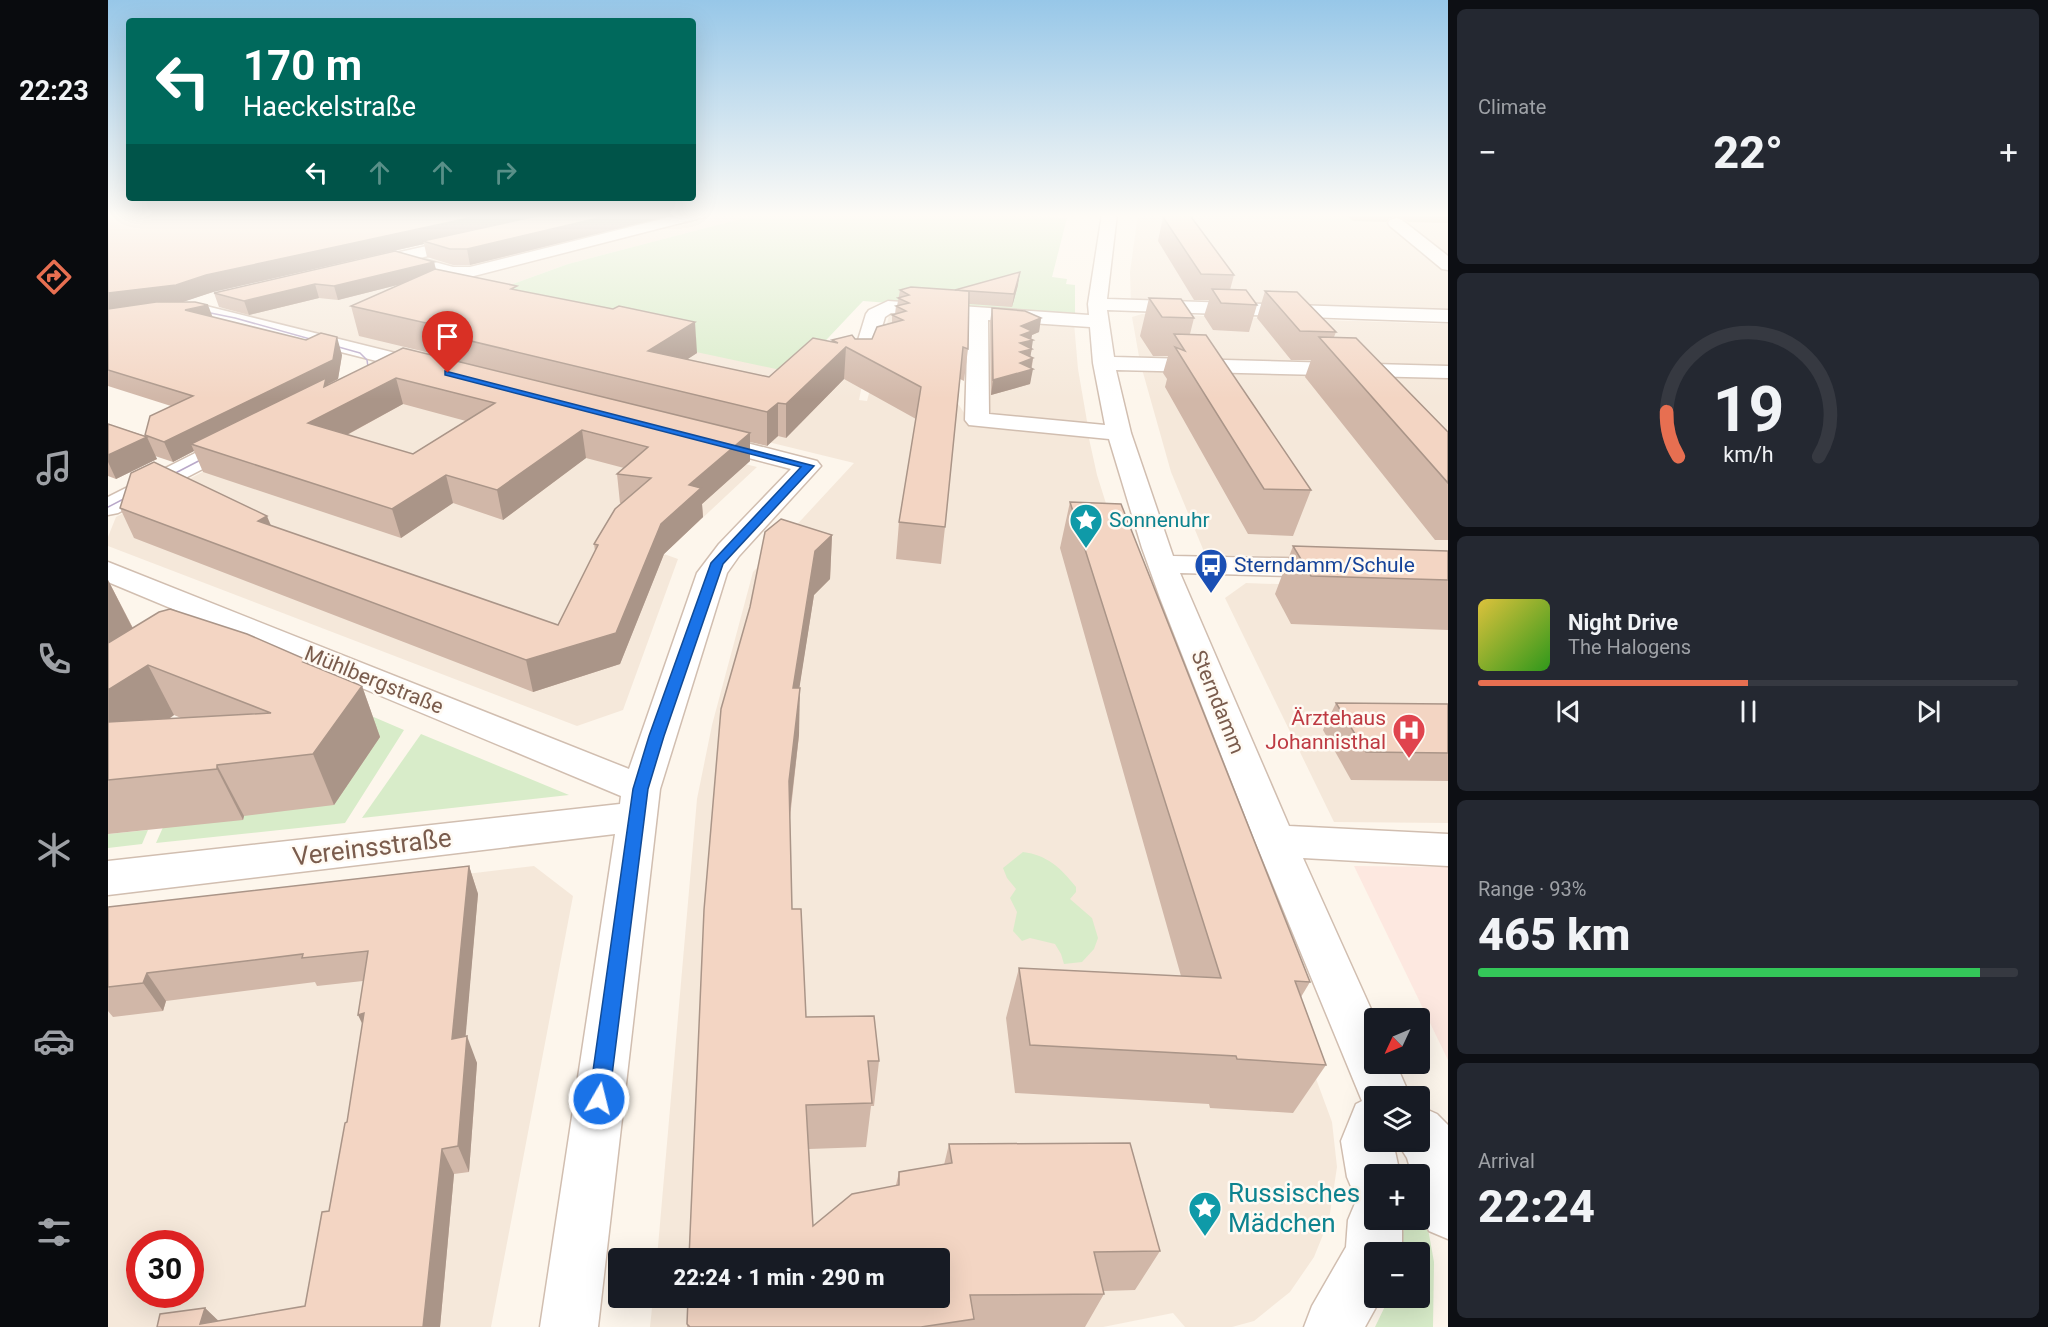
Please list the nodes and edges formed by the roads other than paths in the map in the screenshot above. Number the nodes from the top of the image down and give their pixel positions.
1 (1102, 276) edge
2 (219, 298) edge
3 (185, 310) junction
4 (163, 311) edge
5 (978, 313) junction
6 (1098, 313) junction
7 (1448, 316) edge
8 (398, 360) junction
9 (862, 363) edge
10 (1104, 363) junction
11 (444, 372) edge
12 (1448, 372) edge
13 (367, 376) edge
14 (257, 431) edge
15 (1119, 433) junction
16 (686, 434) edge
17 (108, 507) edge
18 (1162, 564) junction
19 (1353, 569) edge
20 (108, 571) edge
21 (207, 611) junction
22 (177, 630) edge
23 (639, 803) junction
24 (1275, 841) junction
25 (1448, 850) edge
26 (108, 878) edge
27 (1380, 1086) edge
28 (1430, 1144) edge
29 (1448, 1212) edge
30 (1364, 1271) edge
31 (569, 1327) edge
32 (1333, 1327) edge

1 - 6 street, Sterndamm
2 - 3 street
3 - 4 street
3 - 8 street
5 - 6 street
5 - 9 street
5 - 15 street
6 - 7 street
6 - 10 street, Sterndamm
8 - 11 street
8 - 13 street
10 - 12 street
10 - 15 street, Sterndamm
14 - 17 street
15 - 18 street, Sterndamm
16 - 23 street
18 - 19 street
18 - 24 street, Sterndamm
20 - 21 street, Mühlbergstraße
21 - 22 street
21 - 23 street, Mühlbergstraße
23 - 26 street, Vereinsstraße
23 - 31 street
24 - 25 street
24 - 27 street, Sterndamm
28 - 29 street
30 - 32 street

